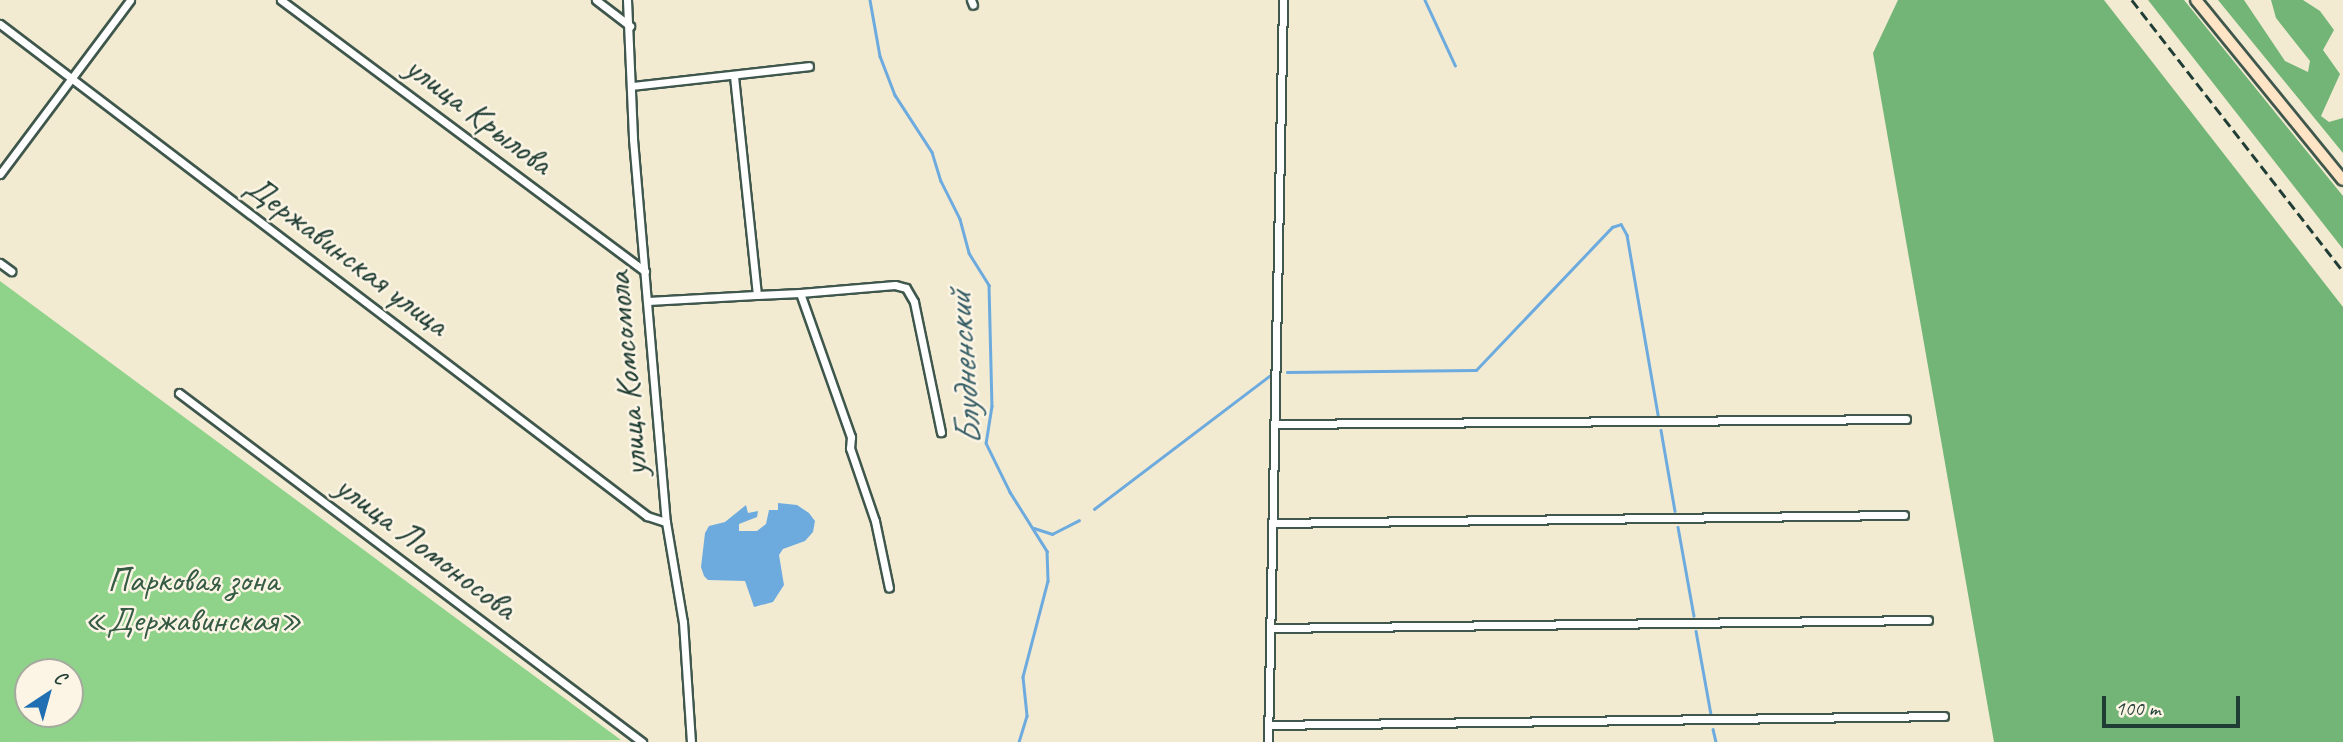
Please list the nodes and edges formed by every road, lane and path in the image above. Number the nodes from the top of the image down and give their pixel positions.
1 (130, 0) edge
2 (281, 0) edge
3 (596, 0) edge
4 (627, 0) edge
5 (1283, 0) edge
6 (2196, 0) edge
7 (0, 24) edge
8 (630, 26) junction
9 (809, 66) dead end
10 (734, 75) junction
11 (73, 79) junction
12 (632, 86) junction
13 (0, 174) edge
14 (2343, 180) edge
15 (0, 263) edge
16 (11, 271) dead end
17 (645, 271) junction
18 (800, 293) junction
19 (757, 295) junction
20 (647, 301) junction
21 (179, 393) dead end
22 (1906, 419) dead end
23 (1274, 424) junction
24 (941, 432) dead end
25 (1903, 515) dead end
26 (666, 522) junction
27 (1272, 523) junction
28 (889, 588) dead end
29 (1928, 620) dead end
30 (1270, 628) junction
31 (1944, 716) dead end
32 (1268, 725) junction
33 (630, 738) edge
34 (642, 742) edge
35 (691, 742) edge
36 (1268, 742) edge

1 - 11 street
2 - 17 street, улица Крылова
3 - 8 street
4 - 8 street, улица Комсомола
5 - 23 street
6 - 14 street
7 - 11 street, Державинская улица
8 - 12 street, улица Комсомола
9 - 10 street
10 - 12 street
10 - 19 street
11 - 13 street
11 - 26 street, Державинская улица
12 - 17 street, улица Комсомола
15 - 16 street
17 - 20 street, улица Комсомола
18 - 19 street
18 - 24 street
18 - 28 street
19 - 20 street
20 - 26 street, улица Комсомола
21 - 33 street, улица Ломоносова
22 - 23 street
23 - 27 street
25 - 27 street
26 - 35 street, улица Комсомола
27 - 30 street
29 - 30 street
30 - 32 street
31 - 32 street
32 - 36 street
33 - 34 street, улица Ломоносова

